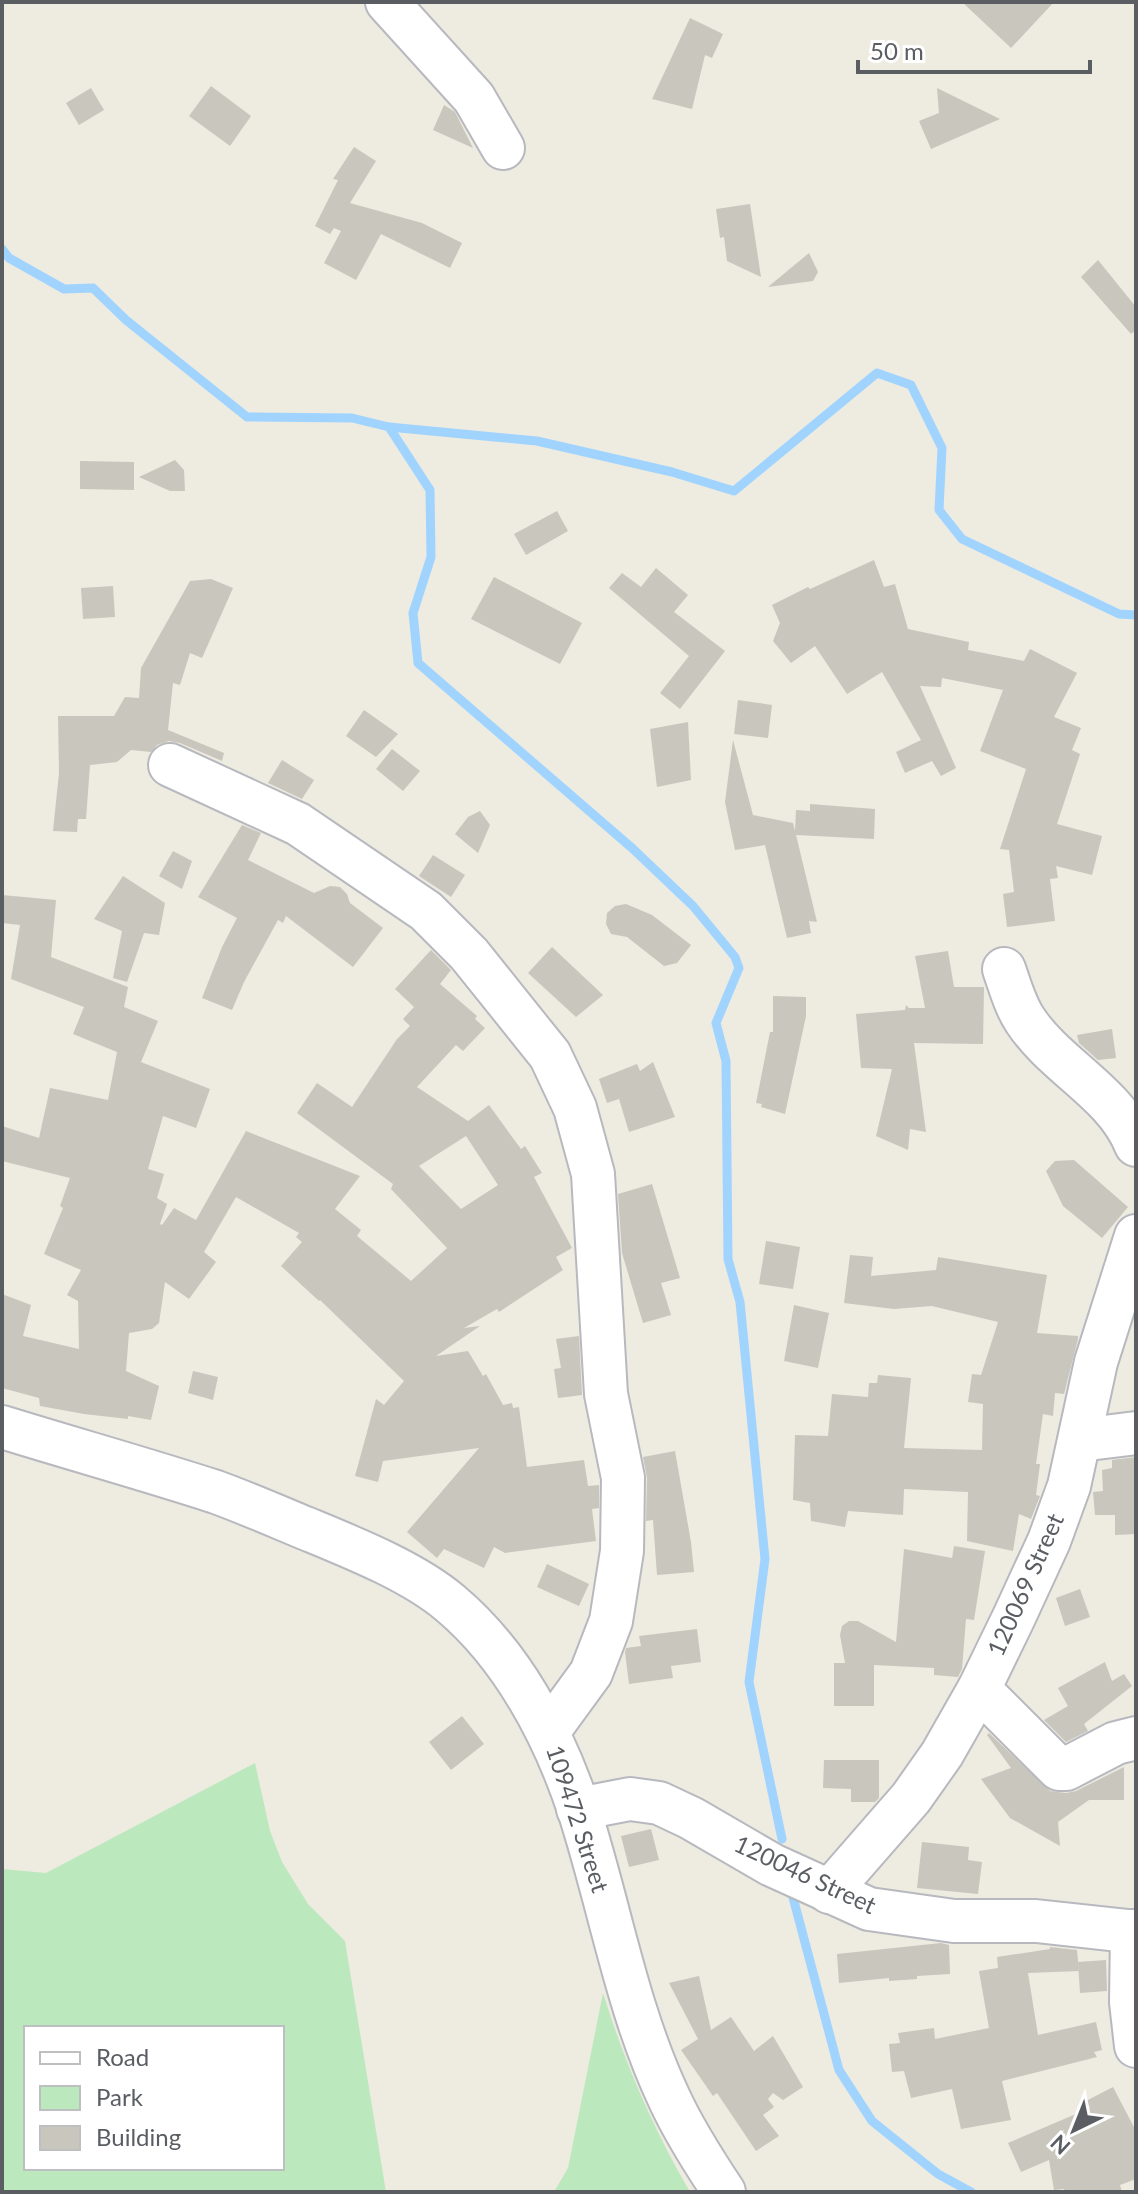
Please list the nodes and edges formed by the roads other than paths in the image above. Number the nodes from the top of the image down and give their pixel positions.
1 (387, 2) edge
2 (503, 148) dead end
3 (170, 765) dead end
4 (1004, 969) dead end
5 (1136, 1145) edge
6 (1136, 1236) edge
7 (2, 1427) edge
8 (1136, 1433) edge
9 (1080, 1440) junction
10 (979, 1689) junction
11 (548, 1732) junction
12 (1136, 1738) edge
13 (578, 1809) junction
14 (829, 1892) junction
15 (1134, 1932) edge
16 (1136, 2046) edge
17 (724, 2192) edge

1 - 2 street
3 - 11 street
4 - 5 street
6 - 9 street, 120069 Street
7 - 11 street, 109472 Street
8 - 9 street
9 - 10 street, 120069 Street
10 - 12 street
10 - 14 street, 120069 Street
11 - 13 street, 109472 Street
13 - 14 street, 120046 Street
13 - 17 street, 109472 Street
14 - 15 street, 120046 Street
15 - 16 street

